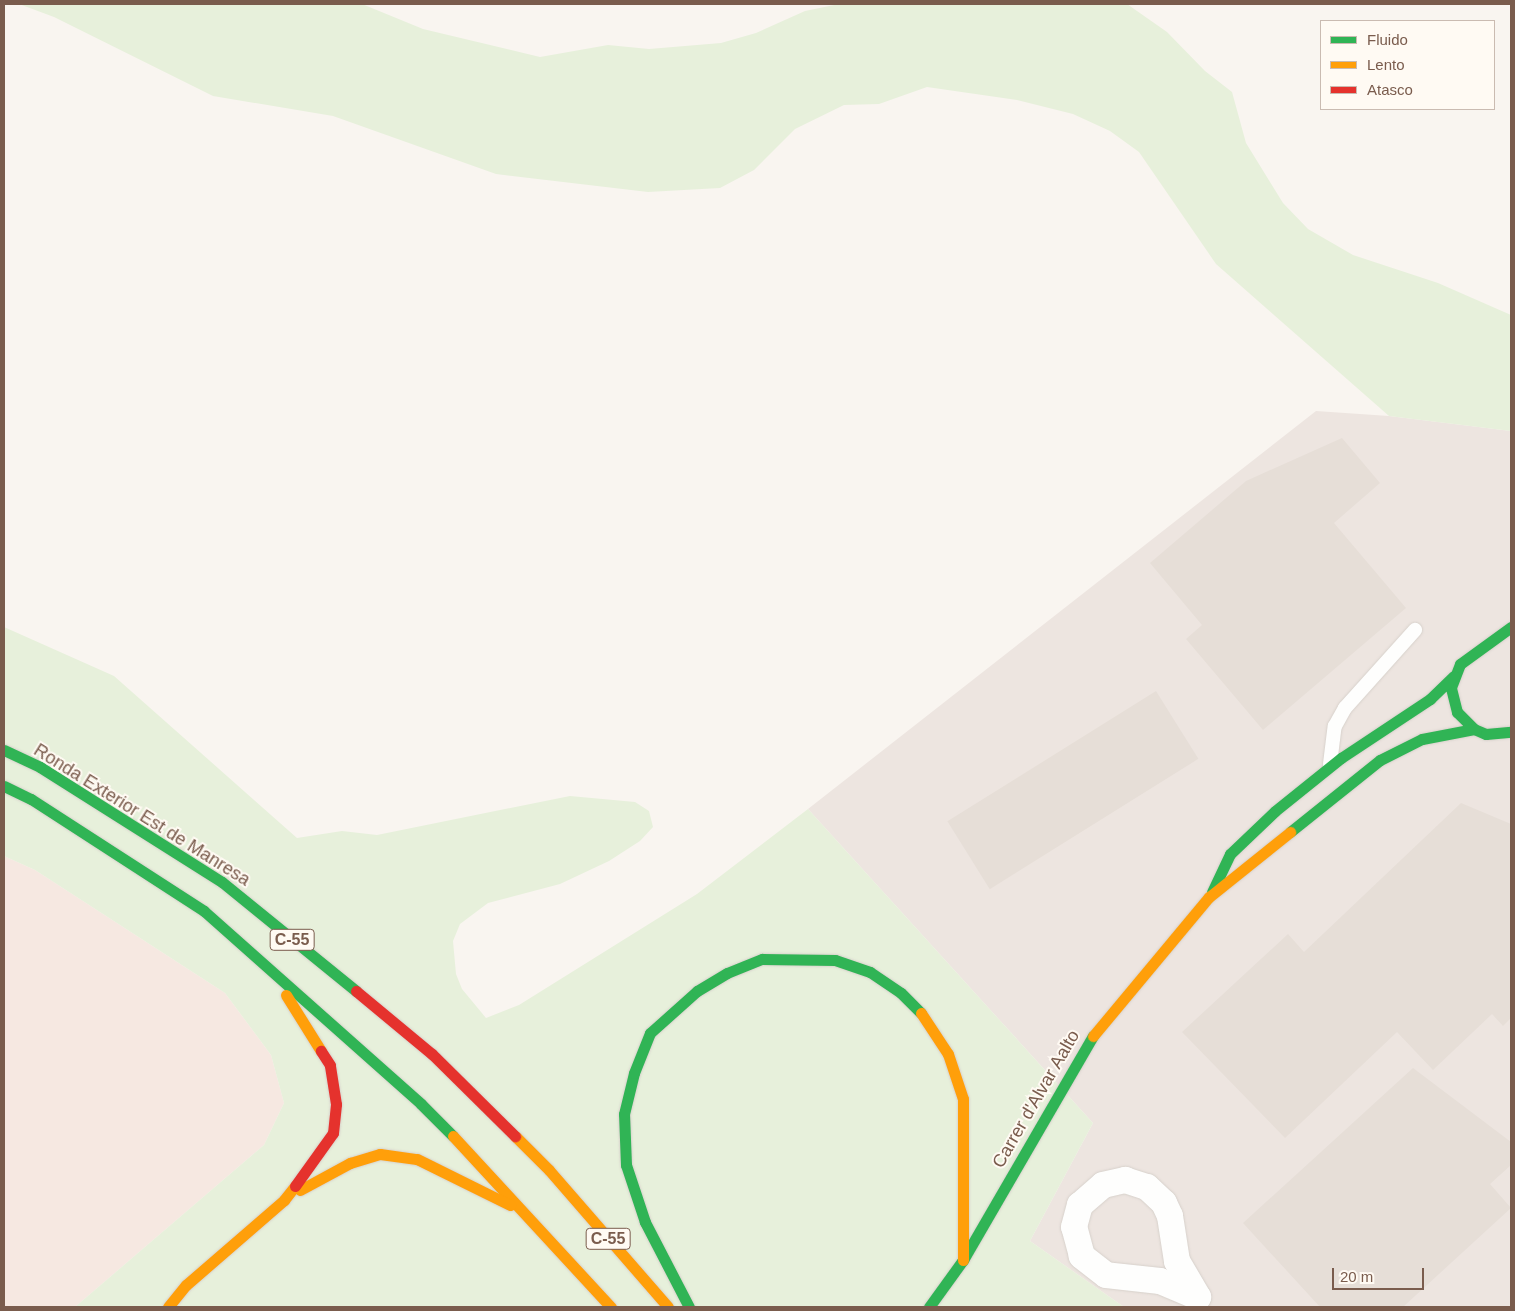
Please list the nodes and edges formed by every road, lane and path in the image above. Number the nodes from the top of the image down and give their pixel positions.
1 (1511, 626) edge
2 (1415, 630) dead end
3 (1507, 647) dead end
4 (1483, 648) junction
5 (1454, 676) junction
6 (1474, 729) junction
7 (1507, 735) edge
8 (4, 750) edge
9 (1330, 767) junction
10 (4, 786) edge
11 (1294, 830) junction
12 (1209, 897) junction
13 (266, 964) junction
14 (284, 1200) junction
15 (526, 1214) junction
16 (962, 1260) junction
17 (186, 1285) junction
18 (1203, 1302) edge
19 (152, 1307) edge
20 (168, 1307) edge
21 (611, 1307) edge
22 (668, 1307) edge
23 (689, 1307) edge
24 (929, 1307) edge

1 - 4 main road
2 - 9 lane
3 - 4 main road
4 - 5 main road
5 - 6 main road
5 - 9 main road
6 - 7 main road
6 - 11 main road
8 - 22 main road, Ronda Exterior Est de Manresa / C-55
9 - 11 lane
9 - 12 main road
10 - 13 main road, C-55
11 - 12 main road
12 - 16 main road, Carrer d'Alvar Aalto
13 - 14 main road
13 - 15 main road, C-55
14 - 15 main road
14 - 17 main road
15 - 21 main road, C-55
16 - 23 main road
16 - 24 main road, Carrer d'Alvar Aalto
17 - 19 main road
17 - 20 main road
18 - 18 street

